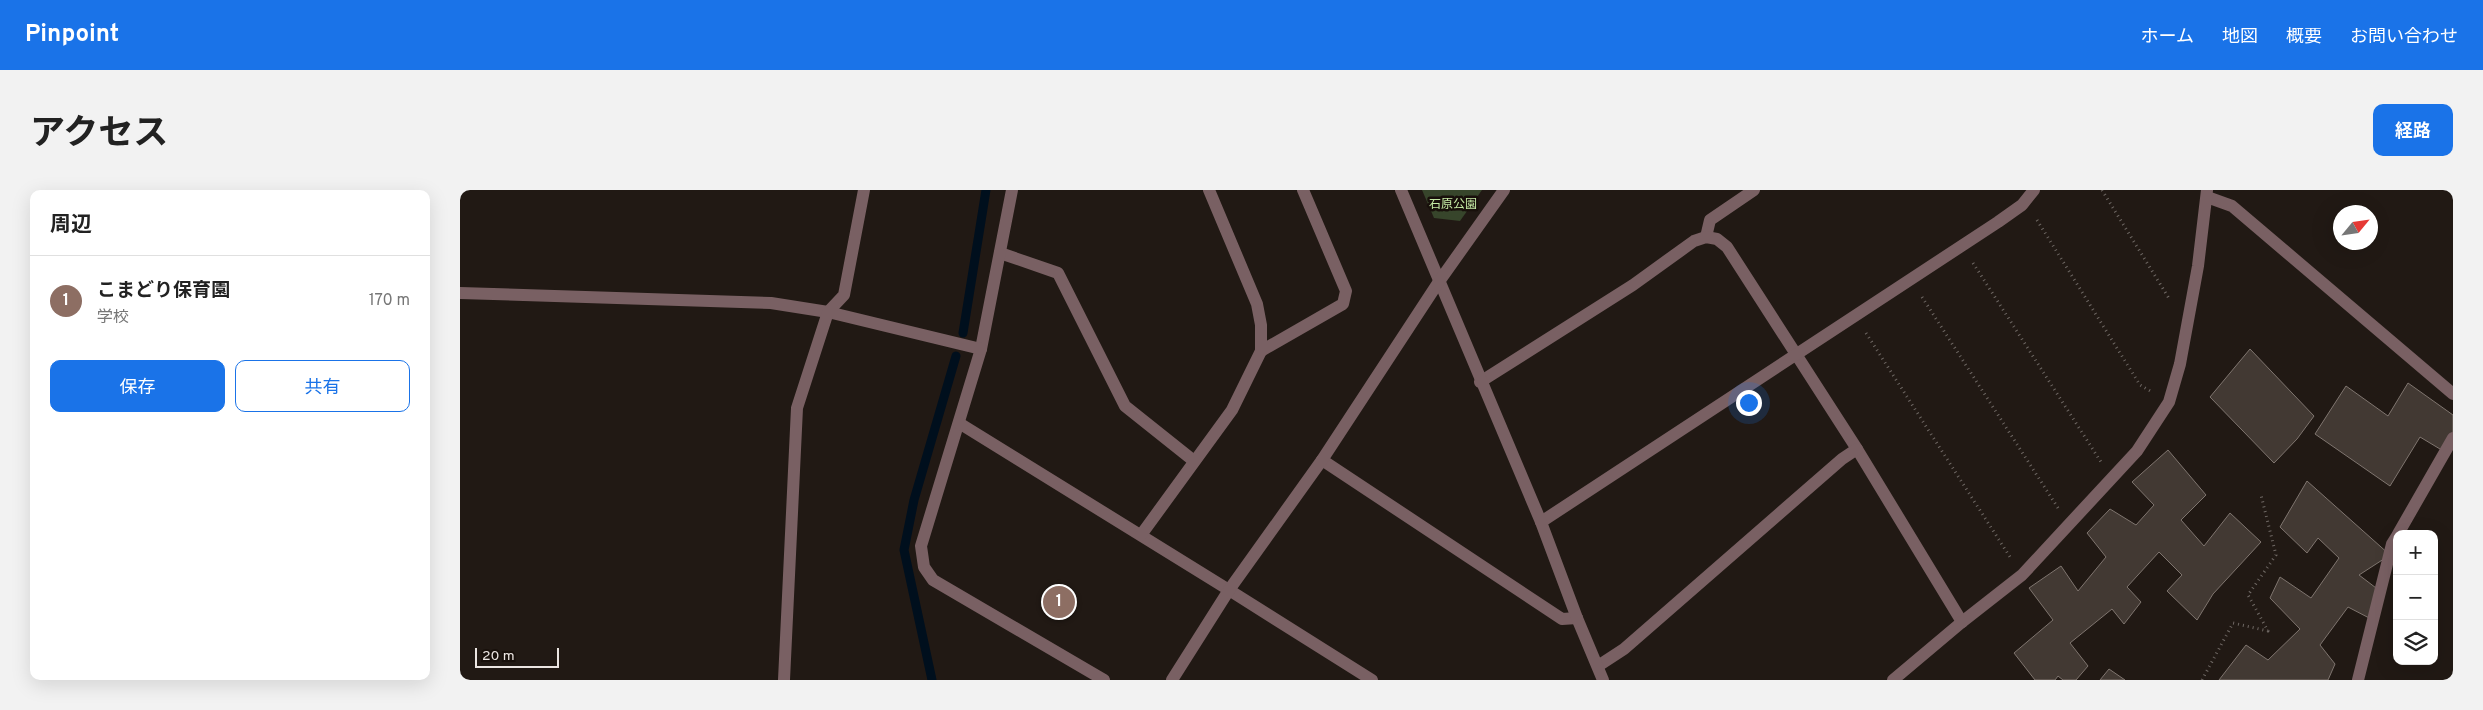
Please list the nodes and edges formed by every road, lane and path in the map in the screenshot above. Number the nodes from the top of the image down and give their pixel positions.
1 (864, 190) edge
2 (1012, 190) edge
3 (1209, 190) edge
4 (1303, 190) edge
5 (1400, 190) edge
6 (1504, 190) edge
7 (1754, 190) edge
8 (2102, 190) edge
9 (2032, 193) edge
10 (2207, 194) edge
11 (1706, 236) junction
12 (1961, 246) junction
13 (1000, 253) junction
14 (1910, 279) junction
15 (1438, 283) junction
16 (460, 293) edge
17 (828, 312) junction
18 (2188, 315) junction
19 (1854, 316) junction
20 (981, 349) junction
21 (1260, 351) junction
22 (1795, 355) junction
23 (1480, 382) junction
24 (2453, 394) edge
25 (2169, 402) junction
26 (959, 422) junction
27 (2453, 438) edge
28 (1857, 449) junction
29 (1322, 460) junction
30 (1194, 461) junction
31 (2112, 478) junction
32 (2261, 495) dead end
33 (1541, 522) junction
34 (2069, 524) junction
35 (2401, 530) edge
36 (1141, 535) junction
37 (2393, 542) edge
38 (2022, 576) junction
39 (1229, 590) junction
40 (1577, 618) junction
41 (1962, 622) junction
42 (1598, 666) junction
43 (784, 680) edge
44 (1104, 680) edge
45 (1172, 680) edge
46 (1372, 680) edge
47 (1604, 680) edge
48 (1893, 680) edge
49 (2202, 680) edge
50 (2358, 680) edge

1 - 17 street
2 - 13 street
3 - 21 street
4 - 21 street
5 - 15 street
6 - 15 street
7 - 11 street
8 - 18 path
9 - 12 street
9 - 25 path
10 - 18 street
10 - 24 street
11 - 22 street
11 - 23 street
12 - 14 street
12 - 31 path
13 - 20 street
13 - 30 street
14 - 19 street
14 - 34 path
15 - 23 street
15 - 29 street
16 - 17 street
17 - 20 street
17 - 43 street
18 - 25 street
19 - 22 street
19 - 38 path
20 - 26 street
21 - 30 street
22 - 28 street
22 - 33 street
23 - 33 street
25 - 31 street
26 - 36 street
26 - 44 street
27 - 35 street
28 - 41 street
28 - 42 street
29 - 39 street
29 - 40 street
30 - 36 street
31 - 34 street
32 - 49 path
33 - 40 street
34 - 38 street
36 - 39 street
37 - 50 street
38 - 41 street
39 - 45 street
39 - 46 street
40 - 42 street
41 - 48 street
42 - 47 street

